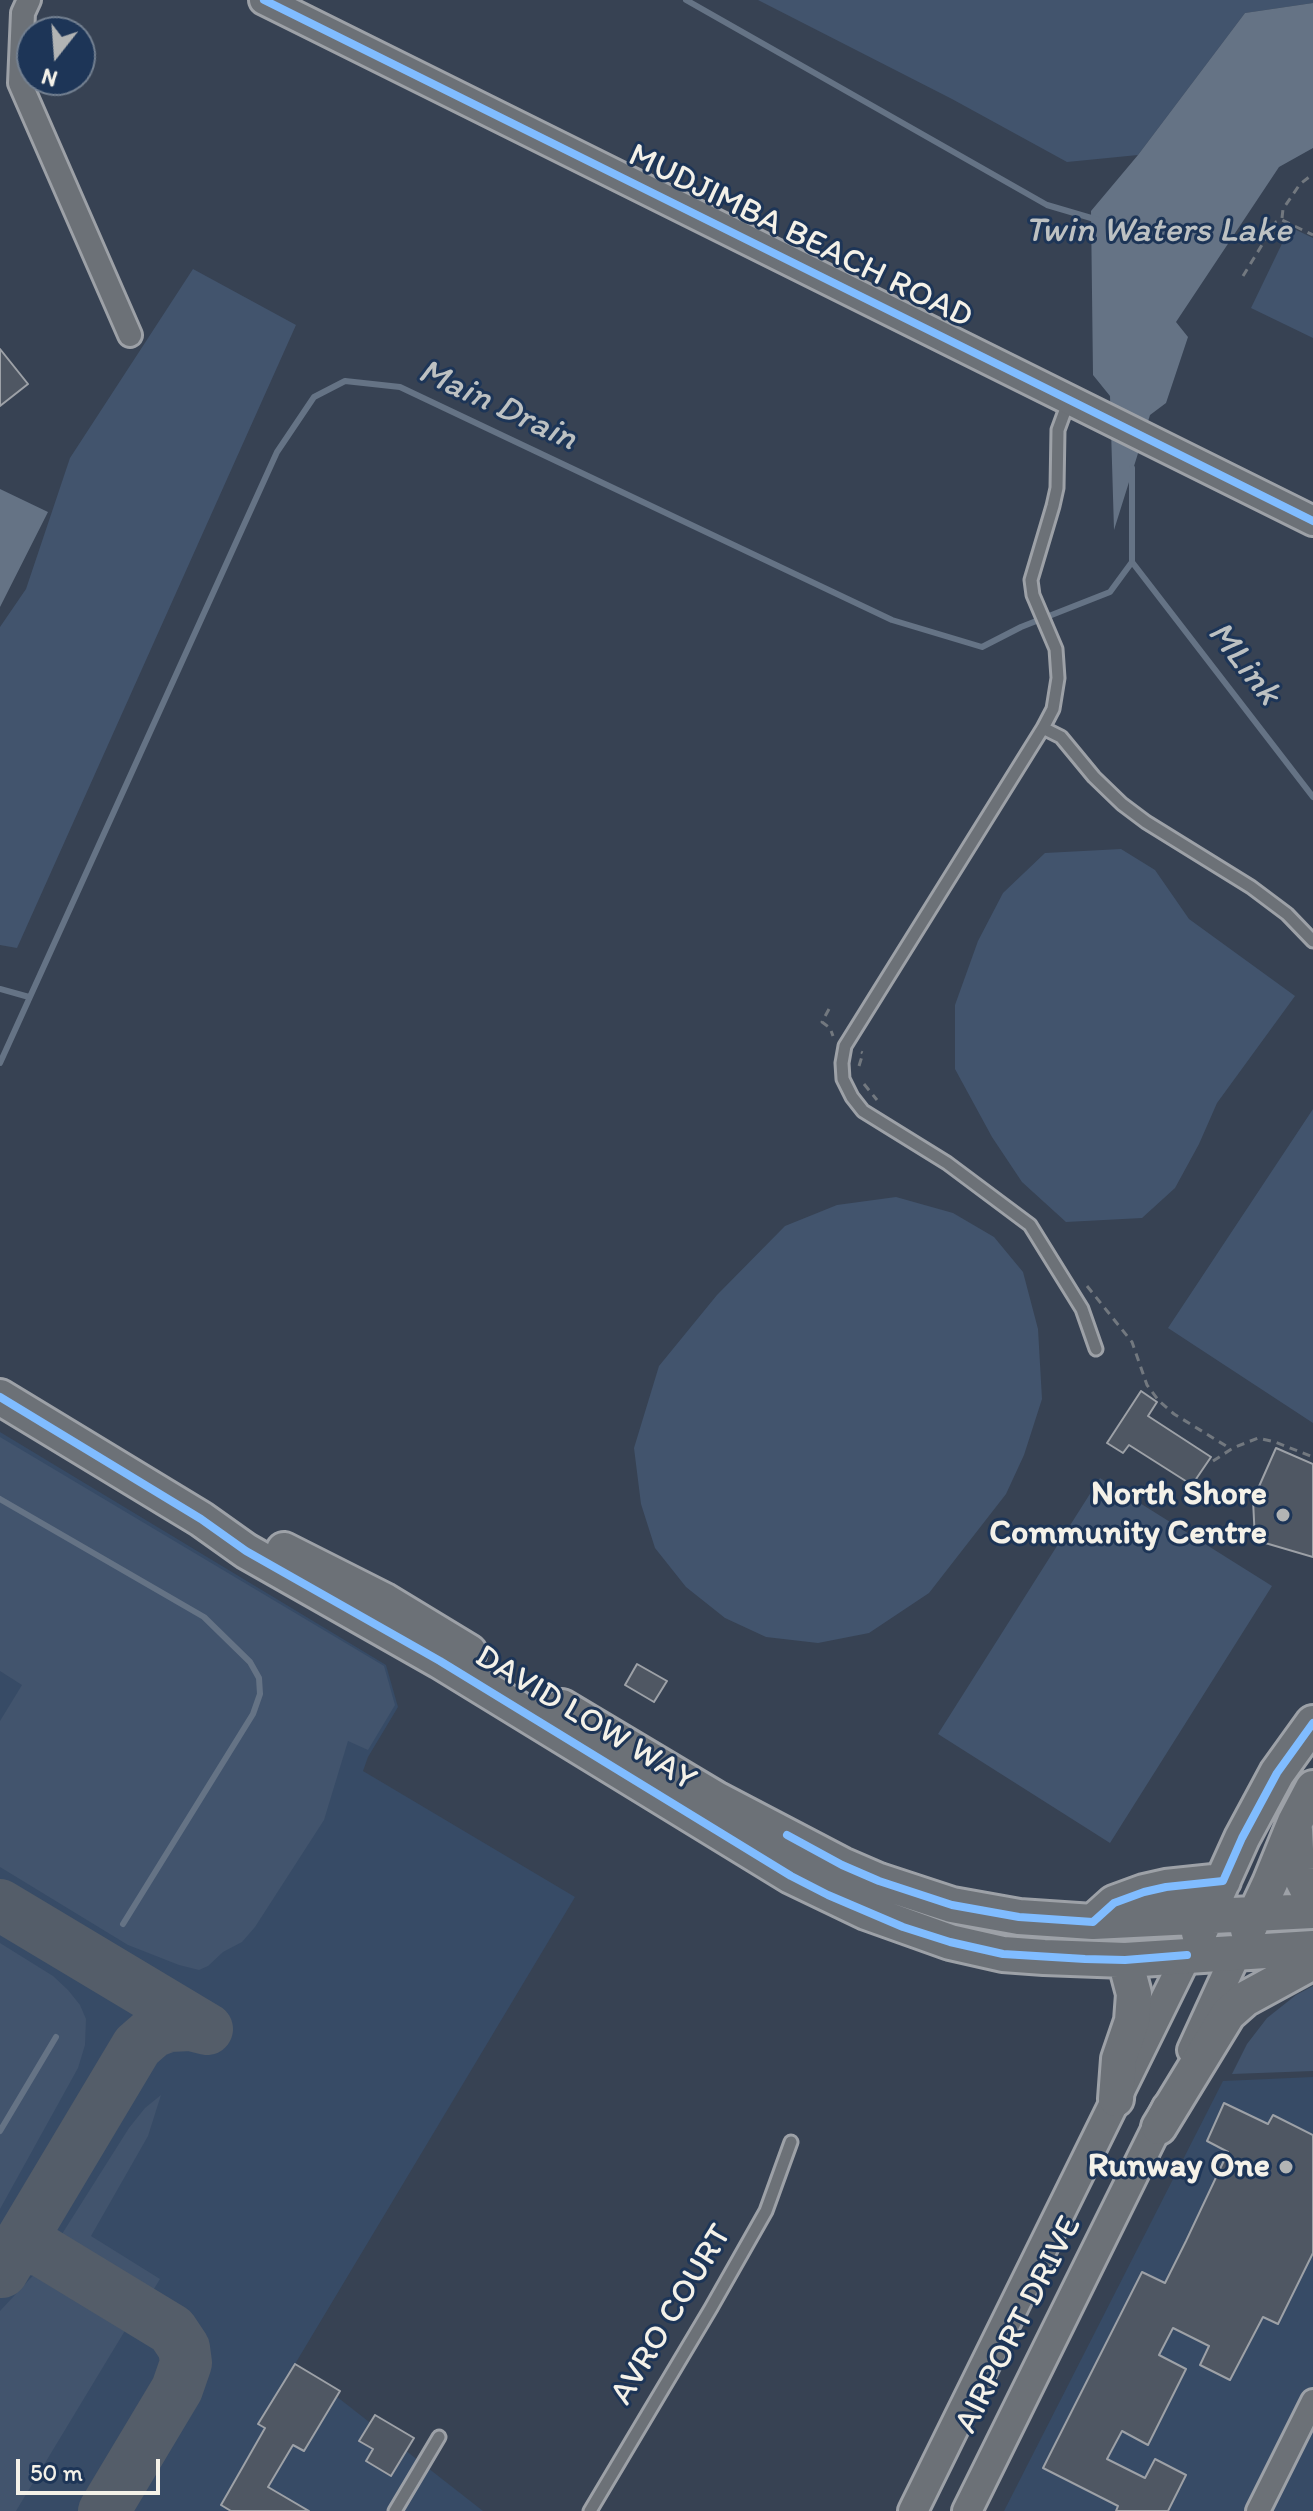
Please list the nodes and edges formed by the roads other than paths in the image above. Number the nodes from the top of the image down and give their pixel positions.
1 (29, 0) edge
2 (264, 0) edge
3 (130, 335) dead end
4 (1069, 400) junction
5 (1313, 521) edge
6 (1043, 728) junction
7 (1313, 941) edge
8 (1096, 1349) dead end
9 (0, 1397) edge
10 (379, 1612) junction
11 (1313, 1723) edge
12 (1313, 1788) edge
13 (1295, 1822) junction
14 (1223, 1881) junction
15 (1313, 1895) edge
16 (1313, 1911) edge
17 (1256, 1913) junction
18 (1208, 1915) junction
19 (1093, 1922) junction
20 (1313, 1948) edge
21 (1237, 1952) junction
22 (1187, 1955) junction
23 (1125, 1960) junction
24 (1313, 1962) edge
25 (1116, 2099) junction
26 (1159, 2127) junction
27 (791, 2142) dead end
28 (1313, 2401) edge
29 (439, 2437) dead end
30 (395, 2511) edge
31 (590, 2511) edge
32 (913, 2511) edge
33 (967, 2511) edge
34 (1258, 2511) edge

1 - 3 street
2 - 4 street, MUDJIMBA BEACH ROAD
4 - 5 street, MUDJIMBA BEACH ROAD
4 - 6 lane
6 - 7 lane
6 - 8 lane
9 - 10 main road, DAVID LOW WAY
10 - 19 main road, DAVID LOW WAY
10 - 23 main road, DAVID LOW WAY
11 - 14 main road
12 - 13 main road
13 - 15 main road
13 - 17 main road
14 - 18 main road
14 - 19 main road
16 - 17 main road, DAVID LOW WAY
17 - 18 main road, DAVID LOW WAY
17 - 21 main road
18 - 19 main road, DAVID LOW WAY
18 - 22 main road
20 - 21 main road, DAVID LOW WAY
21 - 22 main road, DAVID LOW WAY
21 - 26 street, AIRPORT DRIVE
22 - 23 main road, DAVID LOW WAY
22 - 25 street, AIRPORT DRIVE
23 - 25 main road
24 - 26 main road
25 - 32 street, AIRPORT DRIVE
26 - 33 street, AIRPORT DRIVE
27 - 31 lane, AVRO COURT
28 - 34 street
29 - 30 lane

